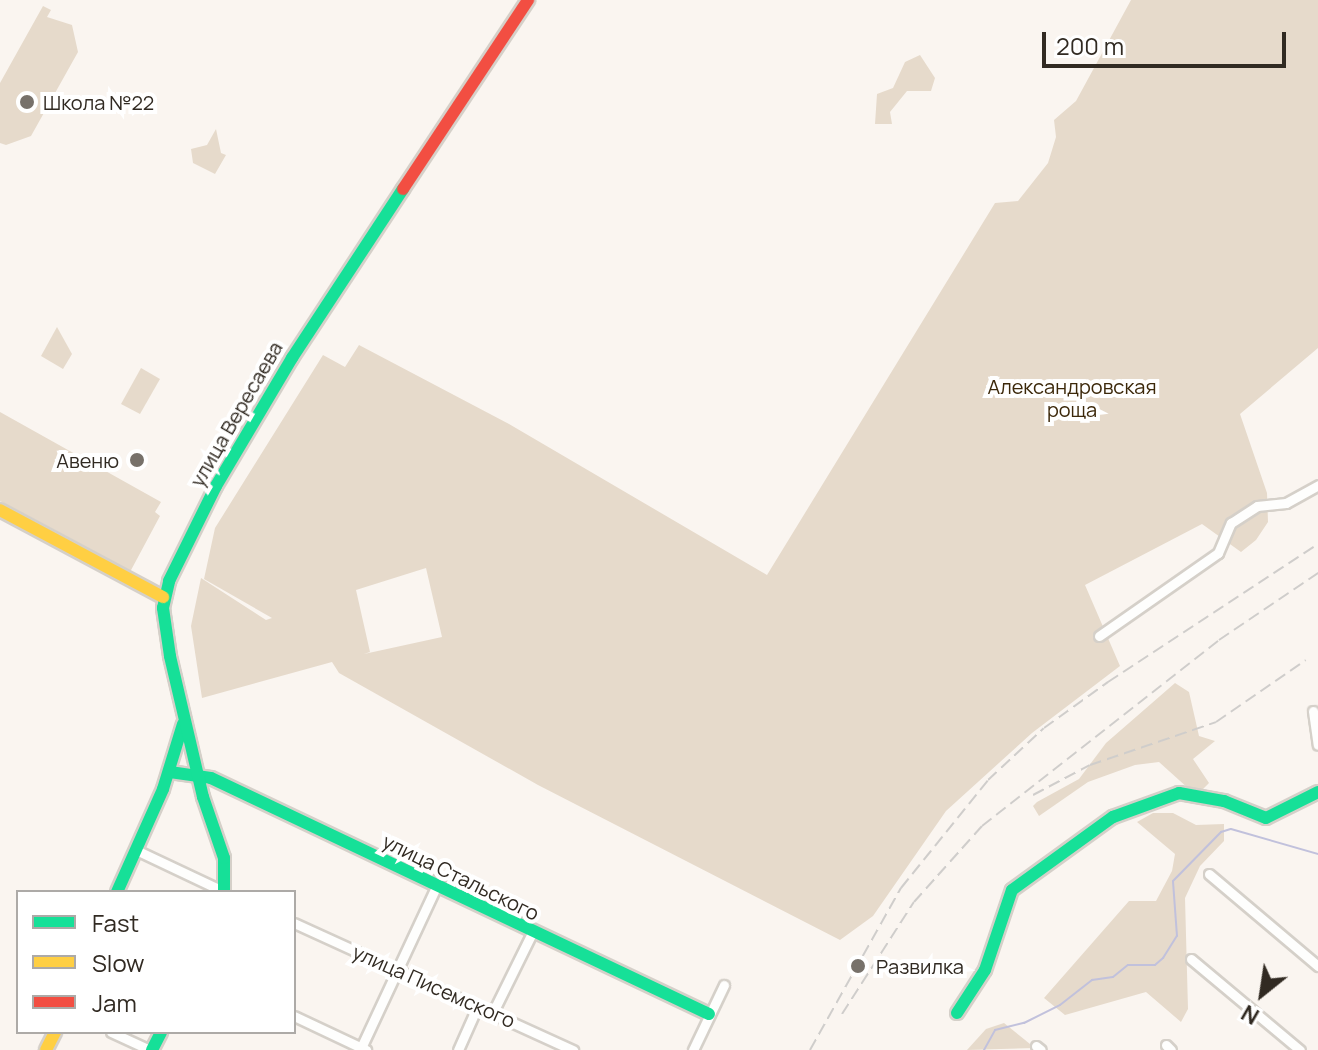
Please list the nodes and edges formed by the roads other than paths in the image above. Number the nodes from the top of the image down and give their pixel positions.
1 (528, 0) edge
2 (1318, 485) edge
3 (0, 510) edge
4 (163, 597) junction
5 (1099, 636) dead end
6 (1313, 711) dead end
7 (184, 717) junction
8 (1318, 745) edge
9 (170, 772) junction
10 (197, 774) junction
11 (1318, 792) edge
12 (136, 850) junction
13 (1209, 874) dead end
14 (436, 887) junction
15 (118, 890) edge
16 (220, 890) edge
17 (224, 890) edge
18 (296, 924) edge
19 (532, 933) junction
20 (1191, 959) dead end
21 (1318, 966) edge
22 (398, 969) junction
23 (724, 985) dead end
24 (478, 1005) junction
25 (493, 1012) junction
26 (957, 1013) dead end
27 (709, 1014) junction
28 (296, 1017) edge
29 (115, 1034) edge
30 (362, 1049) edge
31 (151, 1050) edge
32 (458, 1050) edge
33 (573, 1050) edge
34 (693, 1050) edge
35 (1300, 1050) edge

1 - 4 main road, улица Вересаева
2 - 5 street
3 - 4 main road
4 - 7 main road
6 - 8 street
7 - 9 main road
7 - 10 main road
9 - 10 main road
9 - 12 main road
10 - 14 main road, улица Стальского
10 - 17 main road
11 - 26 main road
12 - 15 main road
12 - 16 street
13 - 21 street
14 - 19 main road, улица Стальского
14 - 22 street
18 - 22 street, улица Писемского
19 - 25 street
19 - 27 main road, улица Стальского
20 - 35 street
22 - 24 street, улица Писемского
22 - 30 street
23 - 27 street
24 - 25 street, улица Писемского
24 - 32 street
25 - 33 street, улица Писемского
27 - 34 street
28 - 30 street
29 - 31 street

